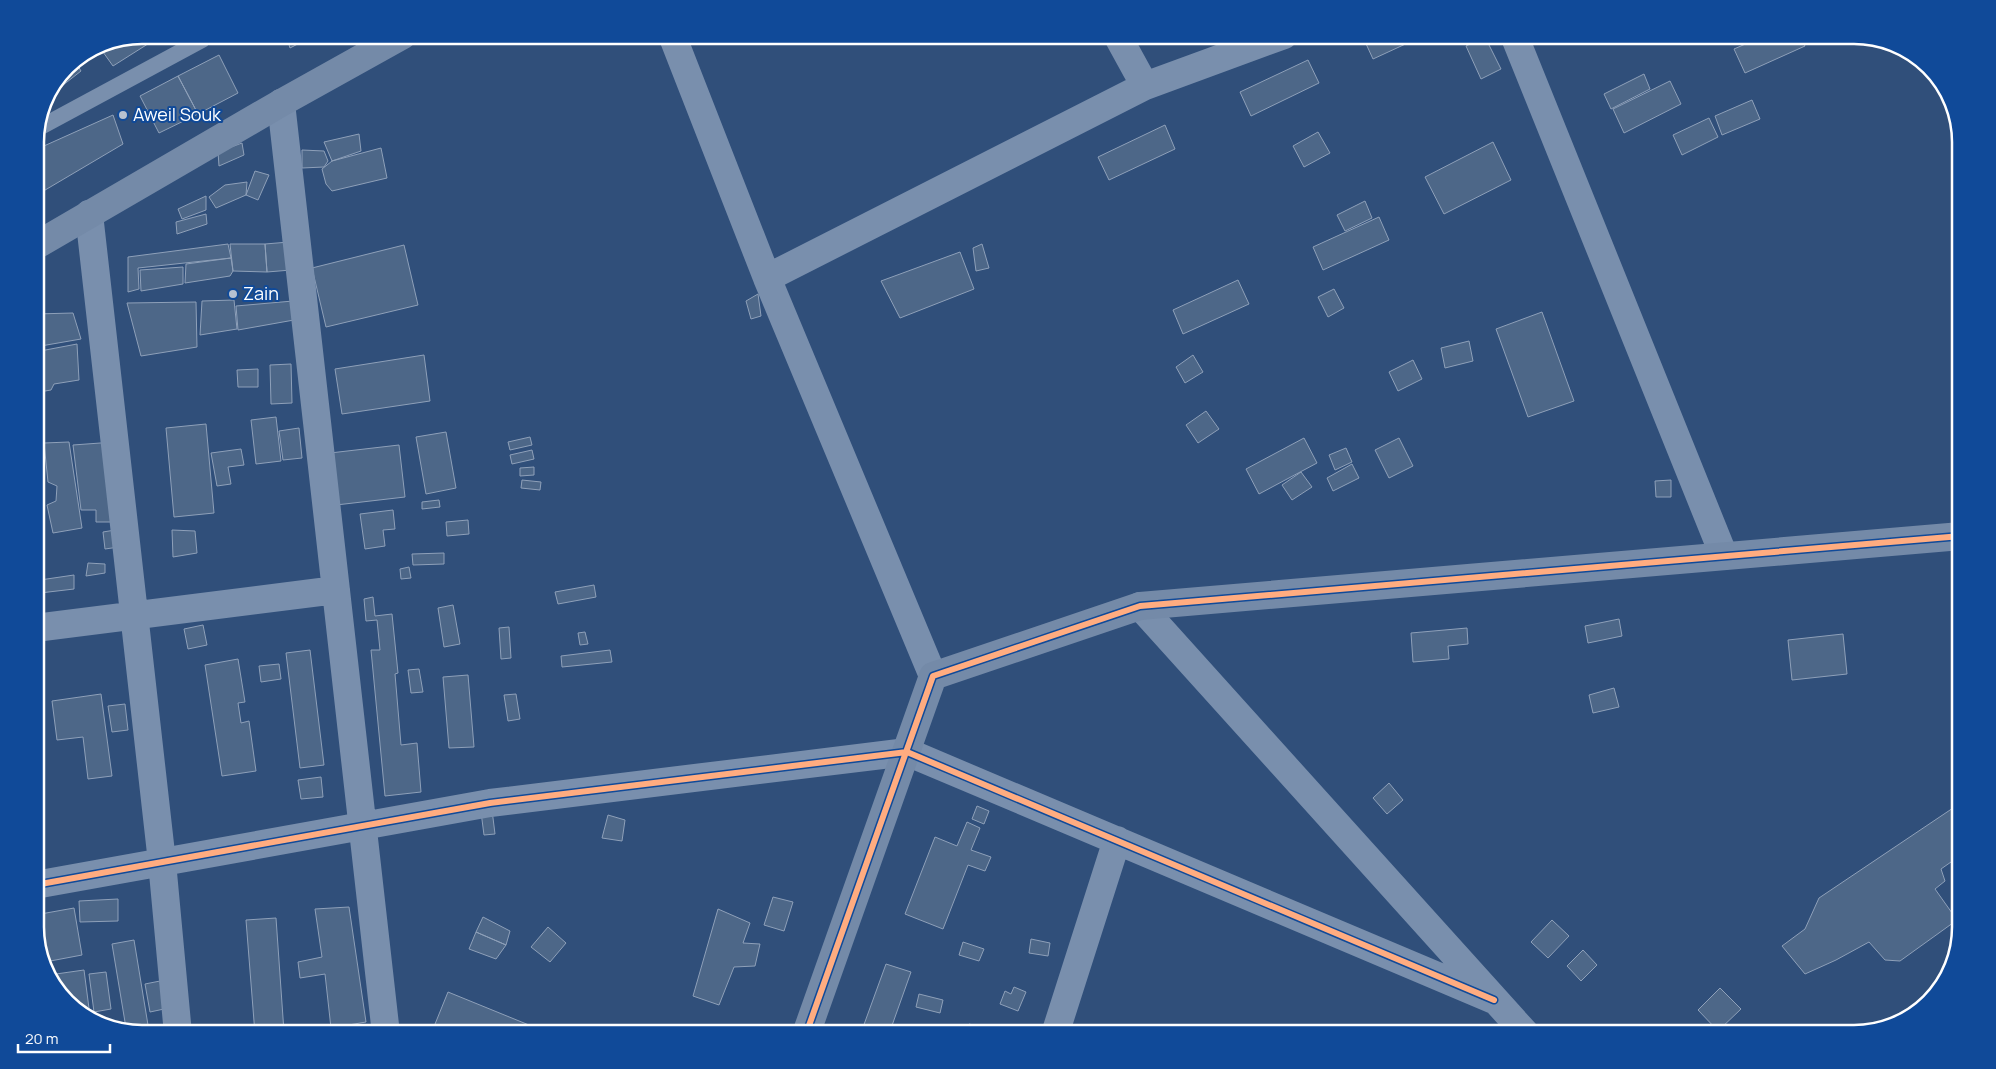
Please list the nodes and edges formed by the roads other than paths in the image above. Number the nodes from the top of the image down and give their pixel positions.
1 (195, 44) edge
2 (370, 44) edge
3 (676, 44) edge
4 (1122, 44) edge
5 (1259, 44) edge
6 (1518, 44) edge
7 (1145, 86) junction
8 (280, 103) junction
9 (46, 124) edge
10 (89, 214) junction
11 (44, 241) edge
12 (767, 278) junction
13 (1952, 537) edge
14 (1724, 556) junction
15 (336, 590) junction
16 (1140, 606) junction
17 (135, 616) junction
18 (44, 627) edge
19 (933, 676) junction
20 (907, 752) junction
21 (363, 826) junction
22 (1117, 840) junction
23 (162, 862) junction
24 (44, 884) edge
25 (1494, 1000) junction
26 (177, 1025) edge
27 (385, 1025) edge
28 (809, 1025) edge
29 (1058, 1025) edge
30 (1518, 1025) edge

1 - 9 lane
2 - 8 street
3 - 12 street
4 - 7 street
5 - 7 street
6 - 14 street
7 - 12 street
8 - 10 street
8 - 15 street
10 - 11 street
10 - 17 street
12 - 19 street
13 - 14 street
14 - 16 street
15 - 17 street
15 - 21 street
16 - 19 street
16 - 25 street
17 - 18 street
17 - 23 street
19 - 20 street
20 - 21 street
20 - 22 street
20 - 28 street
21 - 23 street
21 - 27 street
22 - 25 street
22 - 29 street
23 - 24 street
23 - 26 street
25 - 30 street

